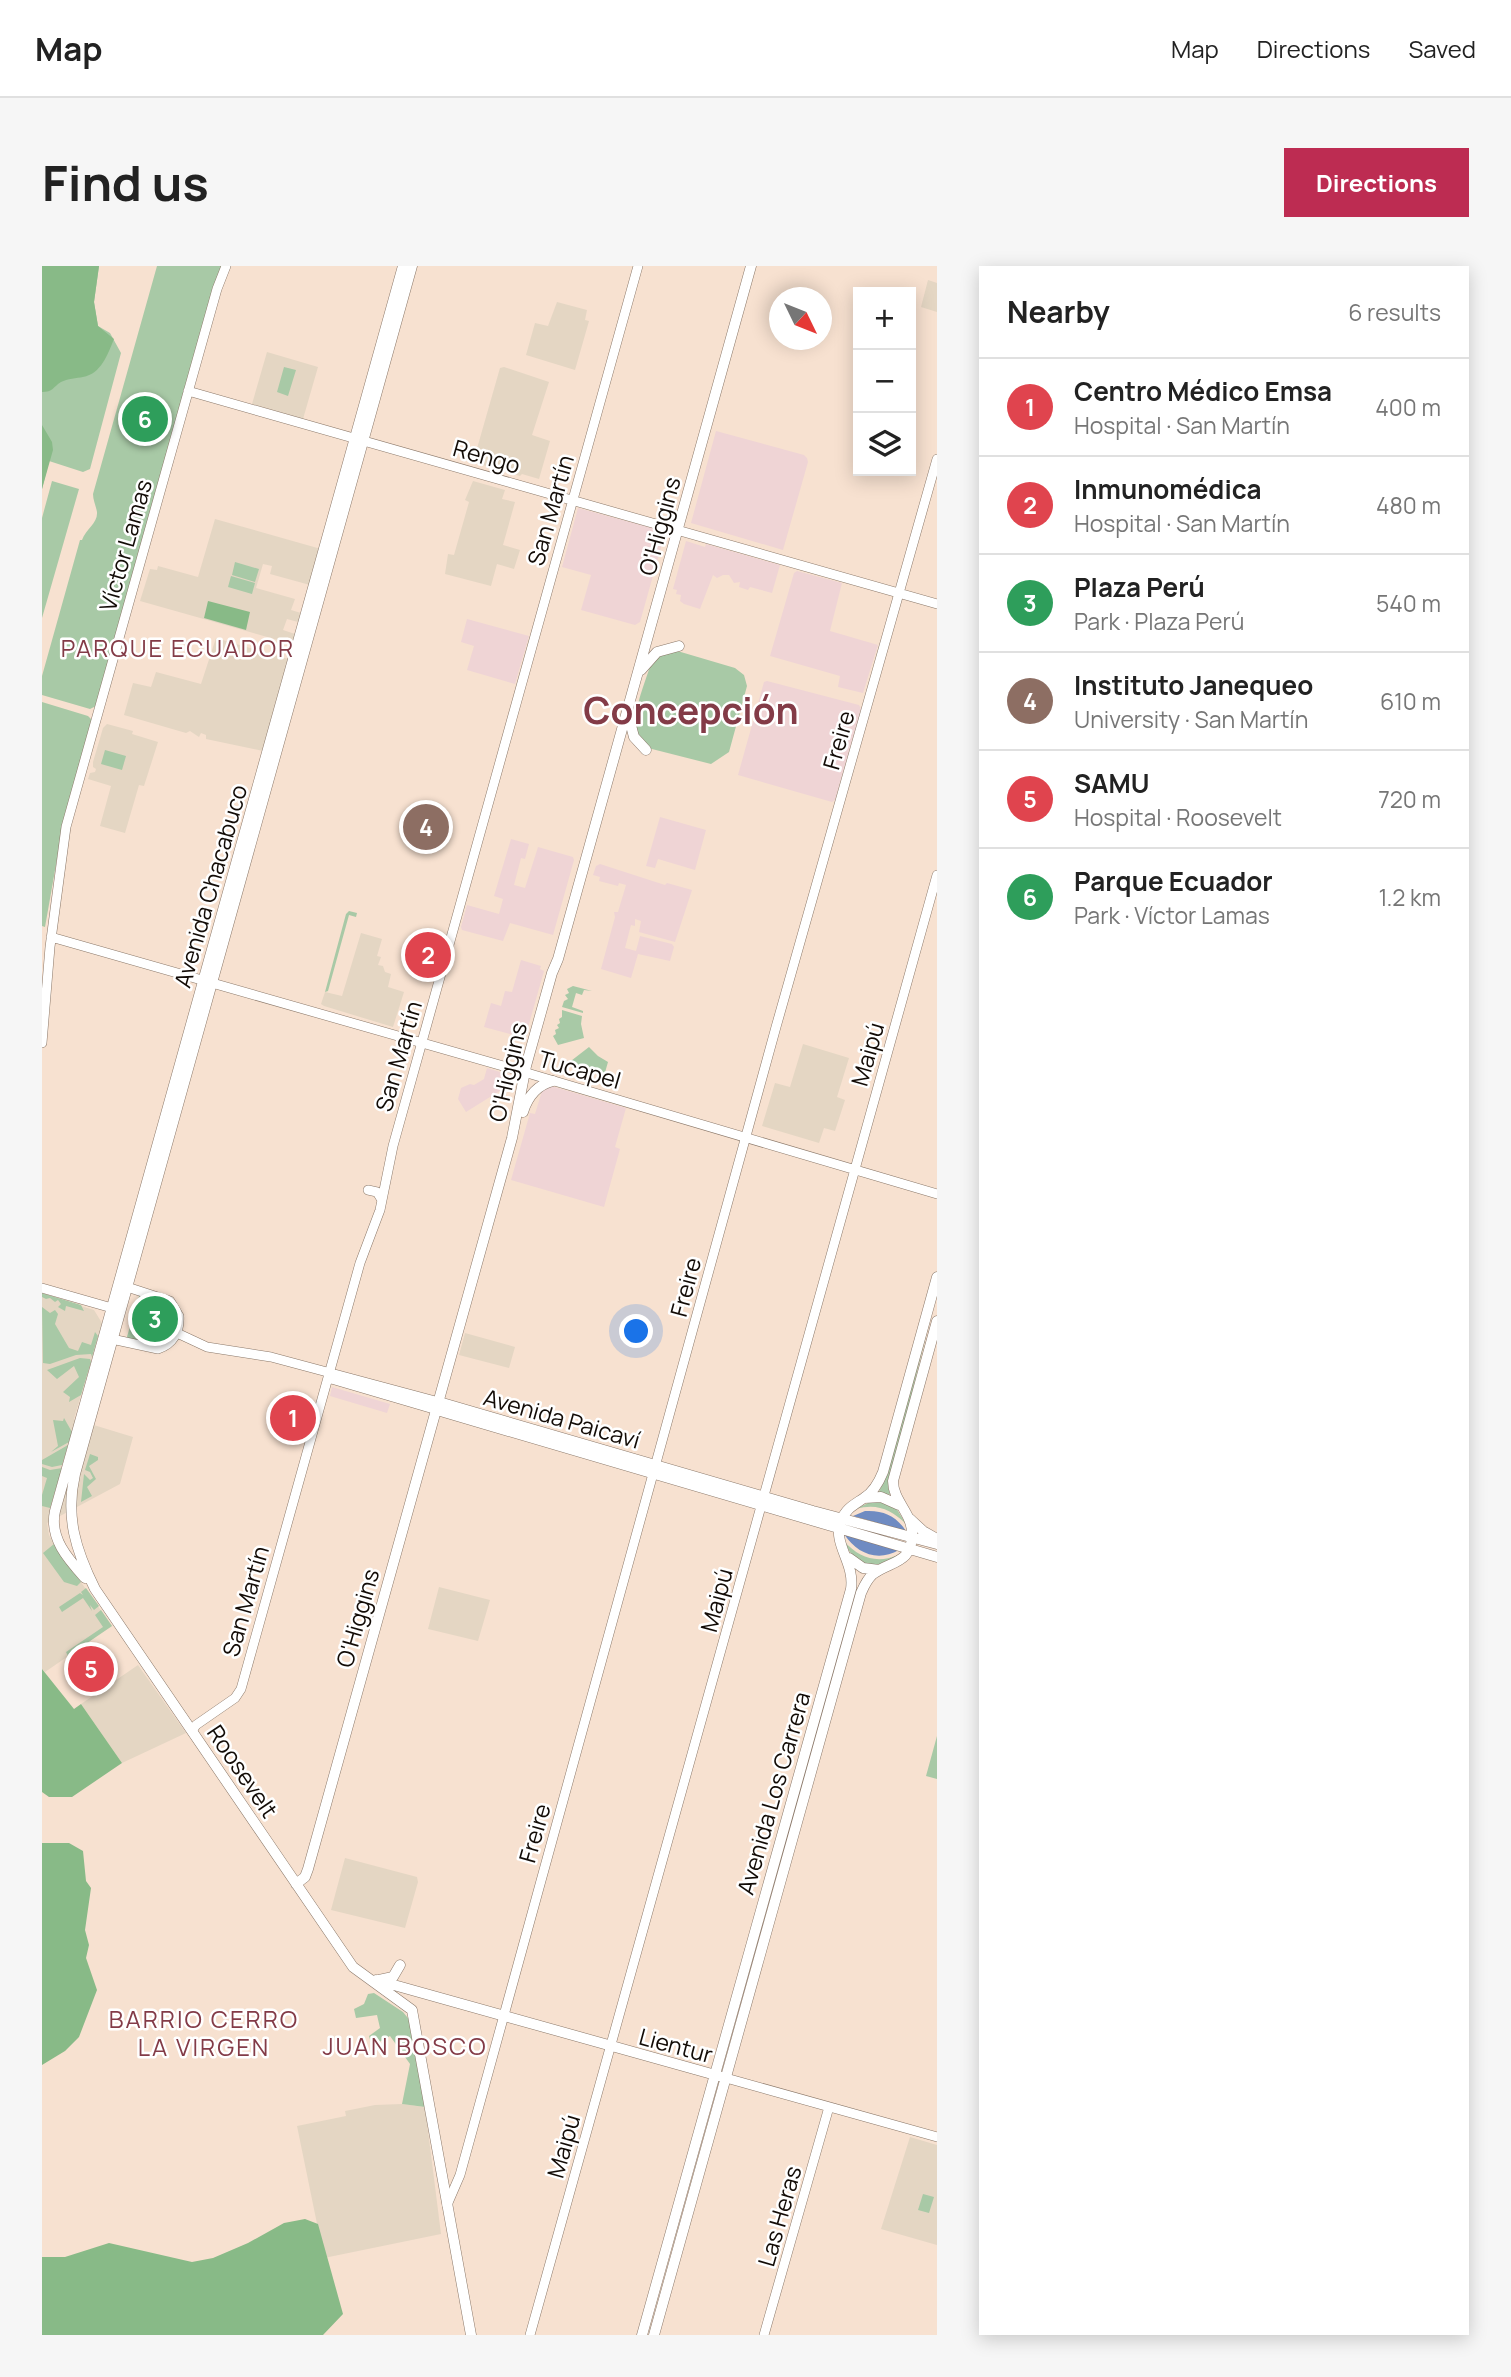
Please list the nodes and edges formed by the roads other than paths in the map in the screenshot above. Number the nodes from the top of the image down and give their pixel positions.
1 (226, 266) edge
2 (403, 266) edge
3 (412, 266) edge
4 (638, 266) edge
5 (751, 266) edge
6 (188, 391) junction
7 (360, 439) junction
8 (937, 459) edge
9 (573, 500) junction
10 (678, 529) junction
11 (900, 593) junction
12 (937, 604) edge
13 (679, 646) dead end
14 (637, 676) junction
15 (628, 711) junction
16 (646, 750) dead end
17 (937, 875) edge
18 (51, 937) junction
19 (208, 981) junction
20 (421, 1042) junction
21 (42, 1043) edge
22 (525, 1072) junction
23 (553, 1081) junction
24 (746, 1137) junction
25 (512, 1138) junction
26 (855, 1169) junction
27 (368, 1190) dead end
28 (937, 1194) edge
29 (382, 1200) junction
30 (937, 1277) edge
31 (127, 1287) junction
32 (42, 1288) edge
33 (111, 1308) junction
34 (937, 1321) edge
35 (177, 1333) junction
36 (108, 1339) junction
37 (329, 1375) junction
38 (438, 1406) junction
39 (656, 1469) junction
40 (864, 1498) junction
41 (763, 1501) junction
42 (904, 1512) junction
43 (71, 1514) joint
44 (54, 1517) joint
45 (841, 1523) junction
46 (937, 1541) edge
47 (910, 1543) junction
48 (846, 1555) junction
49 (937, 1557) edge
50 (884, 1569) junction
51 (95, 1589) junction
52 (192, 1731) junction
53 (296, 1884) junction
54 (400, 1965) dead end
55 (360, 1973) junction
56 (375, 1979) junction
57 (405, 1989) joint
58 (503, 2017) junction
59 (611, 2047) junction
60 (714, 2075) junction
61 (726, 2078) junction
62 (830, 2107) junction
63 (937, 2137) edge
64 (447, 2205) junction
65 (471, 2335) edge
66 (530, 2335) edge
67 (642, 2335) edge
68 (654, 2335) edge
69 (764, 2335) edge

1 - 6 main road, Víctor Lamas
2 - 7 main road, Avenida Chacabuco
3 - 7 main road, Avenida Chacabuco
4 - 9 main road, San Martín
5 - 10 main road, O'Higgins
6 - 7 main road, Rengo
6 - 18 main road, Víctor Lamas
7 - 9 main road, Rengo
7 - 19 main road, Avenida Chacabuco
8 - 11 main road, Freire
9 - 10 main road, Rengo
9 - 20 main road, San Martín
10 - 11 main road, Rengo
10 - 14 main road, O'Higgins
11 - 12 main road, Rengo
11 - 24 main road, Freire
13 - 14 main road
14 - 15 main road, O'Higgins
15 - 16 main road
15 - 22 main road, O'Higgins
17 - 26 main road, Maipú
18 - 19 main road, Tucapel
18 - 21 main road, Víctor Lamas
19 - 20 main road, Tucapel
19 - 31 main road, Avenida Chacabuco
19 - 33 main road, Avenida Chacabuco
20 - 22 main road, Tucapel
20 - 29 main road, San Martín
22 - 23 main road, Tucapel
22 - 25 main road, O'Higgins
23 - 24 main road, Tucapel
23 - 25 main road
24 - 26 main road, Tucapel
24 - 39 main road, Freire
25 - 38 main road, O'Higgins
26 - 28 main road, Tucapel
26 - 41 main road, Maipú
27 - 29 main road
29 - 37 main road, San Martín
30 - 40 main road
31 - 35 main road
31 - 36 main road, Avenida Chacabuco
32 - 33 main road
33 - 36 main road, Avenida Chacabuco
34 - 42 main road
35 - 36 main road
35 - 37 main road, Avenida Paicaví
36 - 43 main road, Avenida Chacabuco
36 - 44 main road, Avenida Chacabuco
37 - 38 main road, Avenida Paicaví
37 - 52 main road, San Martín
38 - 39 main road, Avenida Paicaví
38 - 53 main road, O'Higgins
39 - 41 main road, Avenida Paicaví
39 - 58 main road, Freire
40 - 42 main road
40 - 45 main road
41 - 45 main road, Avenida Paicaví
41 - 59 main road, Maipú
42 - 46 main road
42 - 47 main road
43 - 51 main road, Roosevelt
44 - 51 main road, Roosevelt
45 - 47 main road, Avenida Paicaví
45 - 48 main road, Avenida Los Carrera
46 - 47 main road, Avenida Paicaví
47 - 49 main road, Avenida Paicaví
47 - 50 main road, Avenida Los Carrera
48 - 50 main road
48 - 60 main road, Avenida Los Carrera
50 - 61 main road, Avenida Los Carrera
51 - 52 main road, Roosevelt
52 - 53 main road, Roosevelt
53 - 55 main road, Roosevelt
54 - 56 main road
55 - 56 main road, Roosevelt
55 - 64 main road, Roosevelt
56 - 57 main road, Roosevelt
57 - 58 main road, Lientur
58 - 59 main road, Lientur
58 - 64 main road, Freire
59 - 60 main road, Lientur
59 - 66 main road, Maipú
60 - 61 main road, Lientur
60 - 67 main road, Avenida Los Carrera
61 - 62 main road, Lientur
61 - 68 main road, Avenida Los Carrera
62 - 63 main road, Lientur
62 - 69 main road, Las Heras
64 - 65 main road

